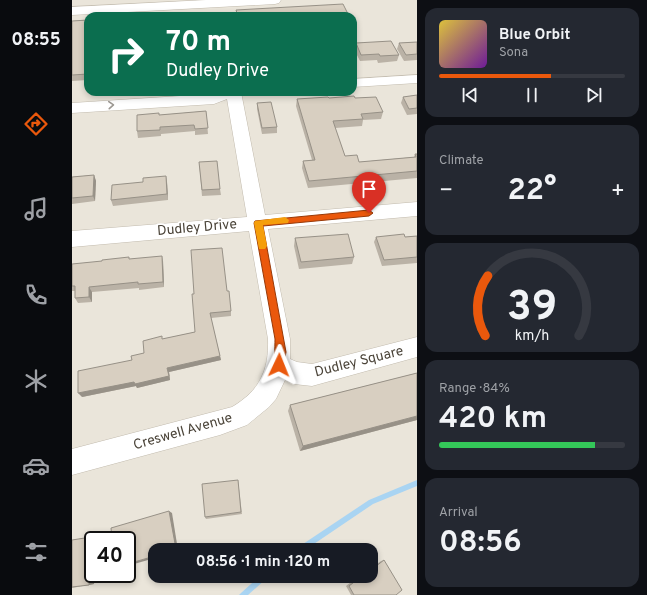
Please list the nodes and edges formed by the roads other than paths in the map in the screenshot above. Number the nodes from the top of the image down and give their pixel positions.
1 (275, 0) edge
2 (216, 6) edge
3 (72, 11) edge
4 (417, 79) edge
5 (357, 84) edge
6 (87, 96) edge
7 (219, 96) edge
8 (234, 96) edge
9 (72, 97) edge
10 (72, 108) edge
11 (417, 209) edge
12 (258, 223) junction
13 (72, 239) edge
14 (417, 347) edge
15 (279, 365) junction
16 (72, 462) edge

1 - 2 street
2 - 3 street
4 - 5 street
6 - 9 street
10 -> 7 street
8 - 12 street, Creswell Avenue
11 - 12 street, Dudley Drive
12 - 13 street, Dudley Drive
12 - 15 street, Creswell Avenue
14 - 15 street, Dudley Square
15 - 16 street, Creswell Avenue

